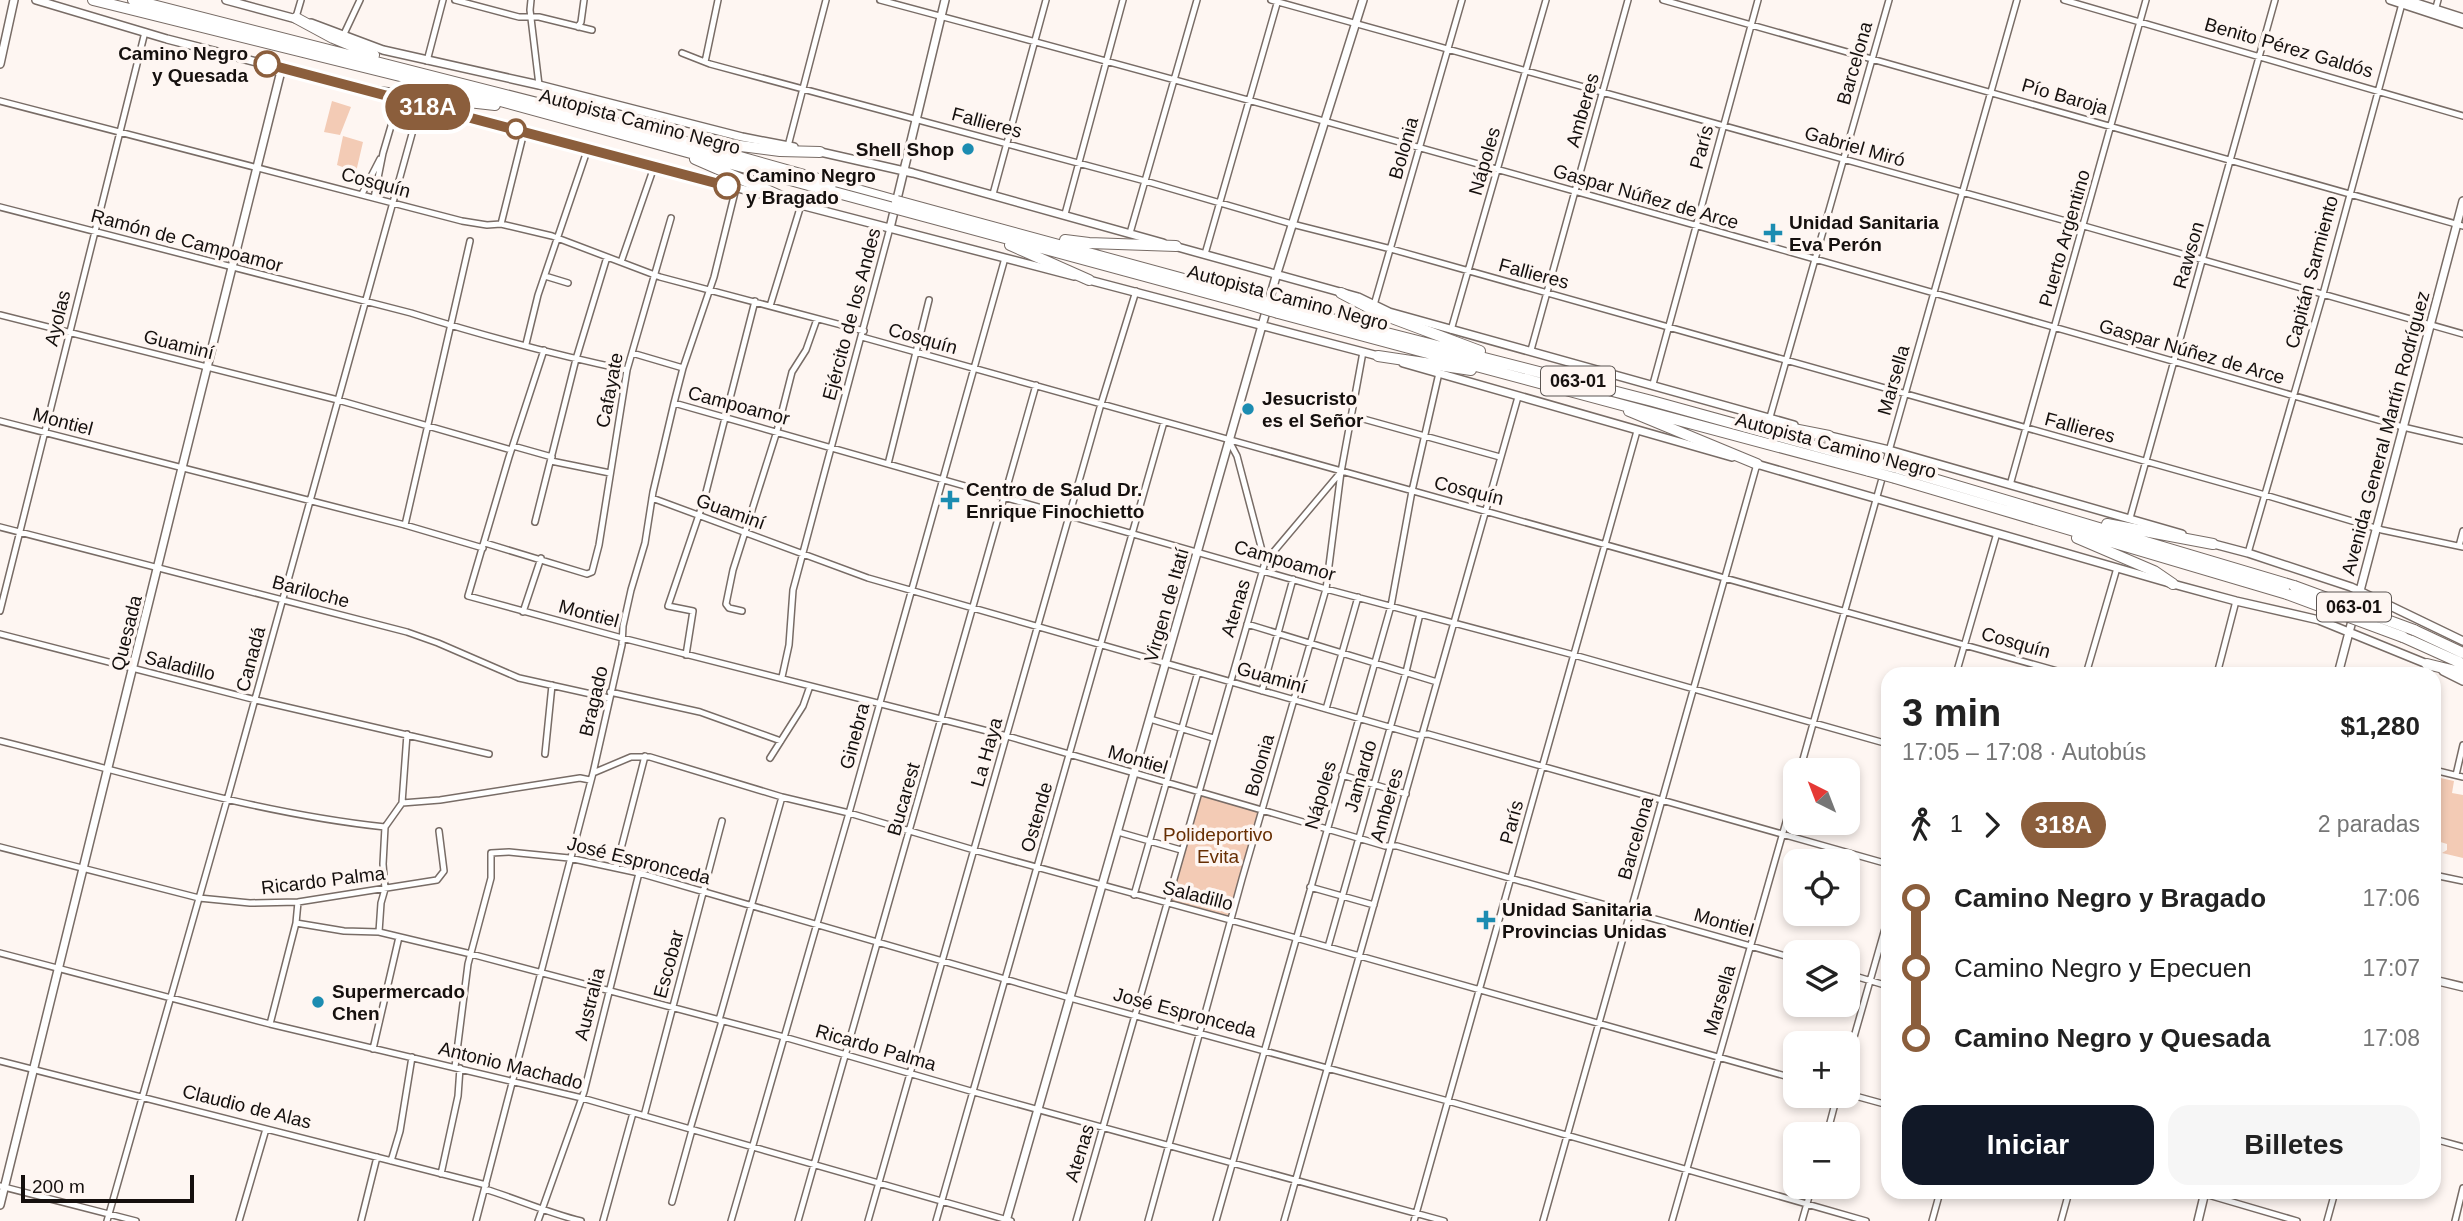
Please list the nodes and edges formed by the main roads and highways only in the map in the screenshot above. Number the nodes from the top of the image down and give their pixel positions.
1 (93, 0) edge
2 (133, 0) edge
3 (296, 19) road end
4 (430, 75) junction
5 (370, 91) road end
6 (578, 122) junction
7 (651, 132) junction
8 (625, 134) junction
9 (820, 152) road end
10 (834, 188) junction
11 (802, 205) road end
12 (955, 222) junction
13 (1000, 228) junction
14 (1176, 246) road end
15 (1089, 280) road end
16 (1341, 293) road end
17 (1249, 300) junction
18 (1279, 309) junction
19 (1378, 356) road end
20 (1517, 365) junction
21 (1514, 377) junction
22 (1604, 399) junction
23 (1652, 401) junction
24 (1829, 436) road end
25 (1757, 464) road end
26 (1871, 466) junction
27 (1896, 473) junction
28 (2006, 499) junction
29 (2039, 521) junction
30 (2213, 544) road end
31 (2174, 584) road end
32 (2290, 590) junction
33 (2463, 653) edge
34 (2427, 664) road end
35 (2463, 664) edge
36 (2439, 667) edge
37 (2441, 668) edge
38 (2463, 673) edge

1 - 6 highway, Autopista Camino Negro / 063-01
2 - 4 highway, Autopista Camino Negro / 063-01
3 - 4 highway
4 - 7 highway, Autopista Camino Negro / 063-01
5 - 6 highway
6 - 8 highway, Autopista Camino Negro / 063-01
7 - 9 highway
7 - 10 highway, Autopista Camino Negro / 063-01
8 - 10 highway, Autopista Camino Negro / 063-01
8 - 11 highway
10 - 12 highway, Autopista Camino Negro / 063-01, bridge
12 - 13 highway, Autopista Camino Negro / 063-01
12 - 15 highway
12 - 17 highway, Autopista Camino Negro / 063-01
13 - 14 highway
13 - 17 highway, Autopista Camino Negro / 063-01
16 - 20 highway
17 - 18 highway, Autopista Camino Negro / 063-01, bridge
18 - 20 highway, Autopista Camino Negro / 063-01
18 - 21 highway, Autopista Camino Negro / 063-01
19 - 21 highway
20 - 23 highway, Autopista Camino Negro / 063-01
21 - 22 highway, Autopista Camino Negro / 063-01
22 - 25 highway
22 - 26 highway, Autopista Camino Negro / 063-01
23 - 24 highway
23 - 26 highway, Autopista Camino Negro / 063-01
26 - 27 highway, Autopista Camino Negro / 063-01, bridge
27 - 28 highway, Autopista Camino Negro / 063-01
27 - 29 highway, Autopista Camino Negro / 063-01
28 - 30 highway
28 - 32 highway, Autopista Camino Negro / 063-01
29 - 31 highway
29 - 32 highway, Autopista Camino Negro / 063-01
32 - 33 highway, Autopista Camino Negro / 063-01, bridge
32 - 35 highway, Autopista Camino Negro / 063-01, bridge
34 - 36 highway
37 - 38 highway

